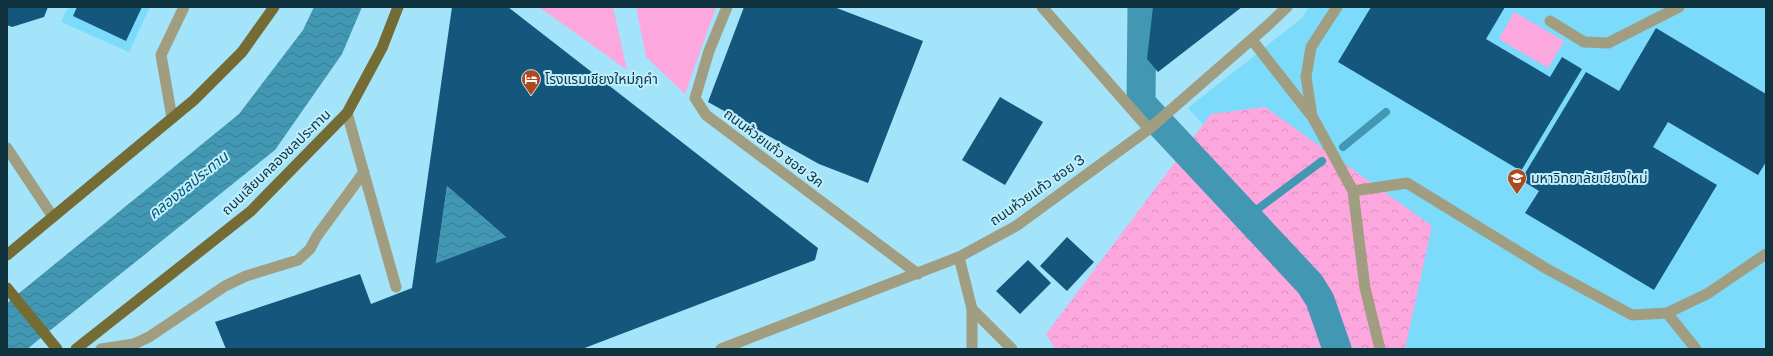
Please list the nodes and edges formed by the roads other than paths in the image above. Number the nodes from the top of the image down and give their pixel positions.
1 (184, 7) edge
2 (274, 7) edge
3 (398, 7) edge
4 (727, 7) edge
5 (1042, 7) edge
6 (1287, 7) edge
7 (1337, 7) edge
8 (1679, 7) edge
9 (1550, 21) dead end
10 (1252, 40) junction
11 (347, 113) junction
12 (1312, 116) junction
13 (172, 118) junction
14 (1149, 129) junction
15 (7, 148) edge
16 (364, 172) junction
17 (1353, 191) junction
18 (53, 217) junction
19 (1766, 254) edge
20 (7, 255) edge
21 (960, 257) junction
22 (918, 274) junction
23 (396, 287) dead end
24 (7, 288) edge
25 (972, 309) junction
26 (1667, 312) junction
27 (54, 345) edge
28 (76, 349) edge
29 (101, 349) edge
30 (721, 349) edge
31 (972, 349) edge
32 (1012, 349) edge
33 (1380, 349) edge
34 (1696, 349) edge

1 - 13 street
2 - 13 main road
3 - 11 main road, ถนนเลียบคลองชลประทาน
4 - 22 street, ถนนห้วยแก้ว ซอย 3ค
5 - 14 street
6 - 10 street, ถนนห้วยแก้ว ซอย 3
7 - 12 street
8 - 9 street
10 - 12 street
10 - 14 street, ถนนห้วยแก้ว ซอย 3
11 - 16 street
11 - 28 main road, ถนนเลียบคลองชลประทาน
12 - 17 street
13 - 18 main road
14 - 21 street, ถนนห้วยแก้ว ซอย 3
15 - 18 street
16 - 23 street
16 - 29 street
17 - 26 street
17 - 33 street
18 - 20 main road
19 - 26 street
21 - 22 street, ถนนห้วยแก้ว ซอย 3
21 - 25 street
22 - 30 street, ถนนห้วยแก้ว ซอย 3
24 - 27 main road
25 - 31 street
25 - 32 street
26 - 34 street

